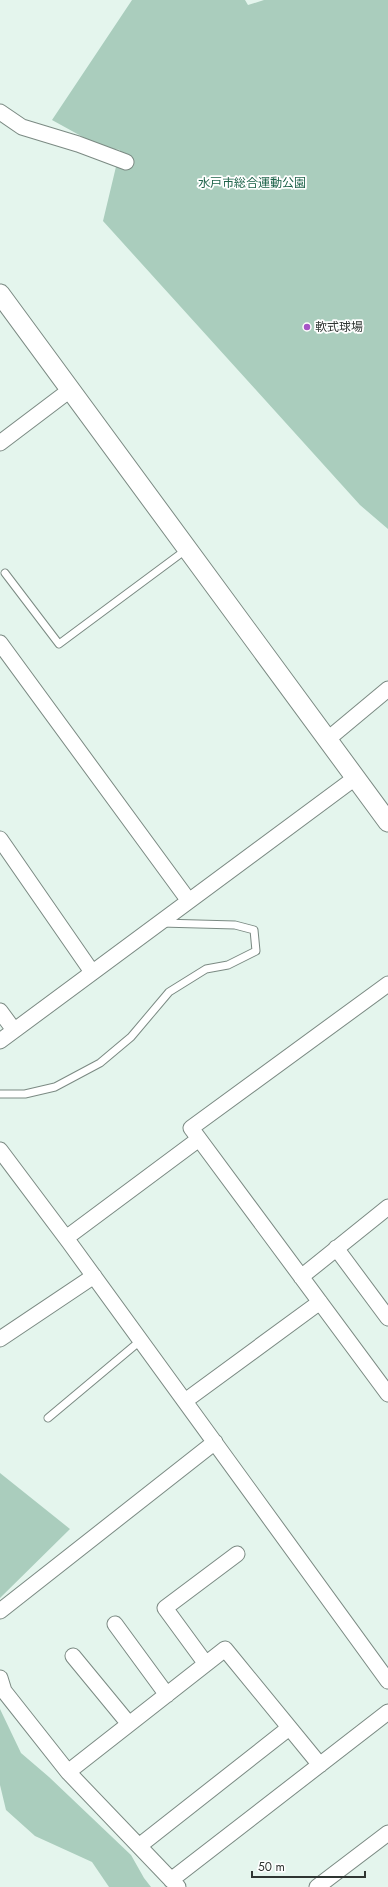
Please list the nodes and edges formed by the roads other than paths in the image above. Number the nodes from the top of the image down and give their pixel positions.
1 (0, 112) edge
2 (126, 162) dead end
3 (0, 294) edge
4 (70, 390) junction
5 (0, 443) edge
6 (188, 549) junction
7 (5, 573) dead end
8 (0, 643) edge
9 (388, 689) edge
10 (328, 739) junction
11 (355, 778) junction
12 (388, 822) edge
13 (0, 839) edge
14 (189, 901) junction
15 (159, 923) junction
16 (92, 972) junction
17 (388, 984) edge
18 (0, 1011) edge
19 (14, 1030) junction
20 (0, 1041) edge
21 (0, 1094) edge
22 (199, 1139) junction
23 (0, 1150) edge
24 (388, 1207) edge
25 (66, 1238) junction
26 (336, 1248) junction
27 (94, 1276) junction
28 (301, 1277) junction
29 (320, 1302) junction
30 (388, 1318) edge
31 (0, 1339) edge
32 (140, 1340) junction
33 (388, 1394) edge
34 (185, 1402) junction
35 (48, 1418) dead end
36 (214, 1442) junction
37 (236, 1554) dead end
38 (0, 1611) edge
39 (115, 1624) dead end
40 (73, 1656) dead end
41 (206, 1664) junction
42 (0, 1678) edge
43 (388, 1681) edge
44 (167, 1695) junction
45 (388, 1712) edge
46 (129, 1724) junction
47 (289, 1728) junction
48 (320, 1765) junction
49 (68, 1772) junction
50 (388, 1833) edge
51 (139, 1846) junction
52 (175, 1884) edge
53 (316, 1887) edge

1 - 2 street
3 - 4 street
4 - 5 street
4 - 6 street
6 - 7 lane
6 - 10 street
8 - 14 street
9 - 10 street
10 - 11 street
11 - 12 street
11 - 14 street
13 - 16 street
14 - 15 street
15 - 16 street
15 - 21 lane
16 - 19 street
17 - 22 street
18 - 19 street
19 - 20 street
22 - 25 street
22 - 28 street
23 - 25 street
24 - 26 street
25 - 27 street
26 - 28 street
26 - 30 street
27 - 31 street
27 - 32 street
28 - 29 street
29 - 33 street
29 - 34 street
32 - 34 street
32 - 35 lane
34 - 36 street
36 - 38 street
36 - 43 street
37 - 41 street
39 - 44 street
40 - 46 street
41 - 44 street
41 - 47 street
42 - 49 street
44 - 46 street
45 - 48 street
46 - 49 street
47 - 48 street
47 - 51 street
48 - 52 street
49 - 51 street
50 - 53 street
51 - 52 street

